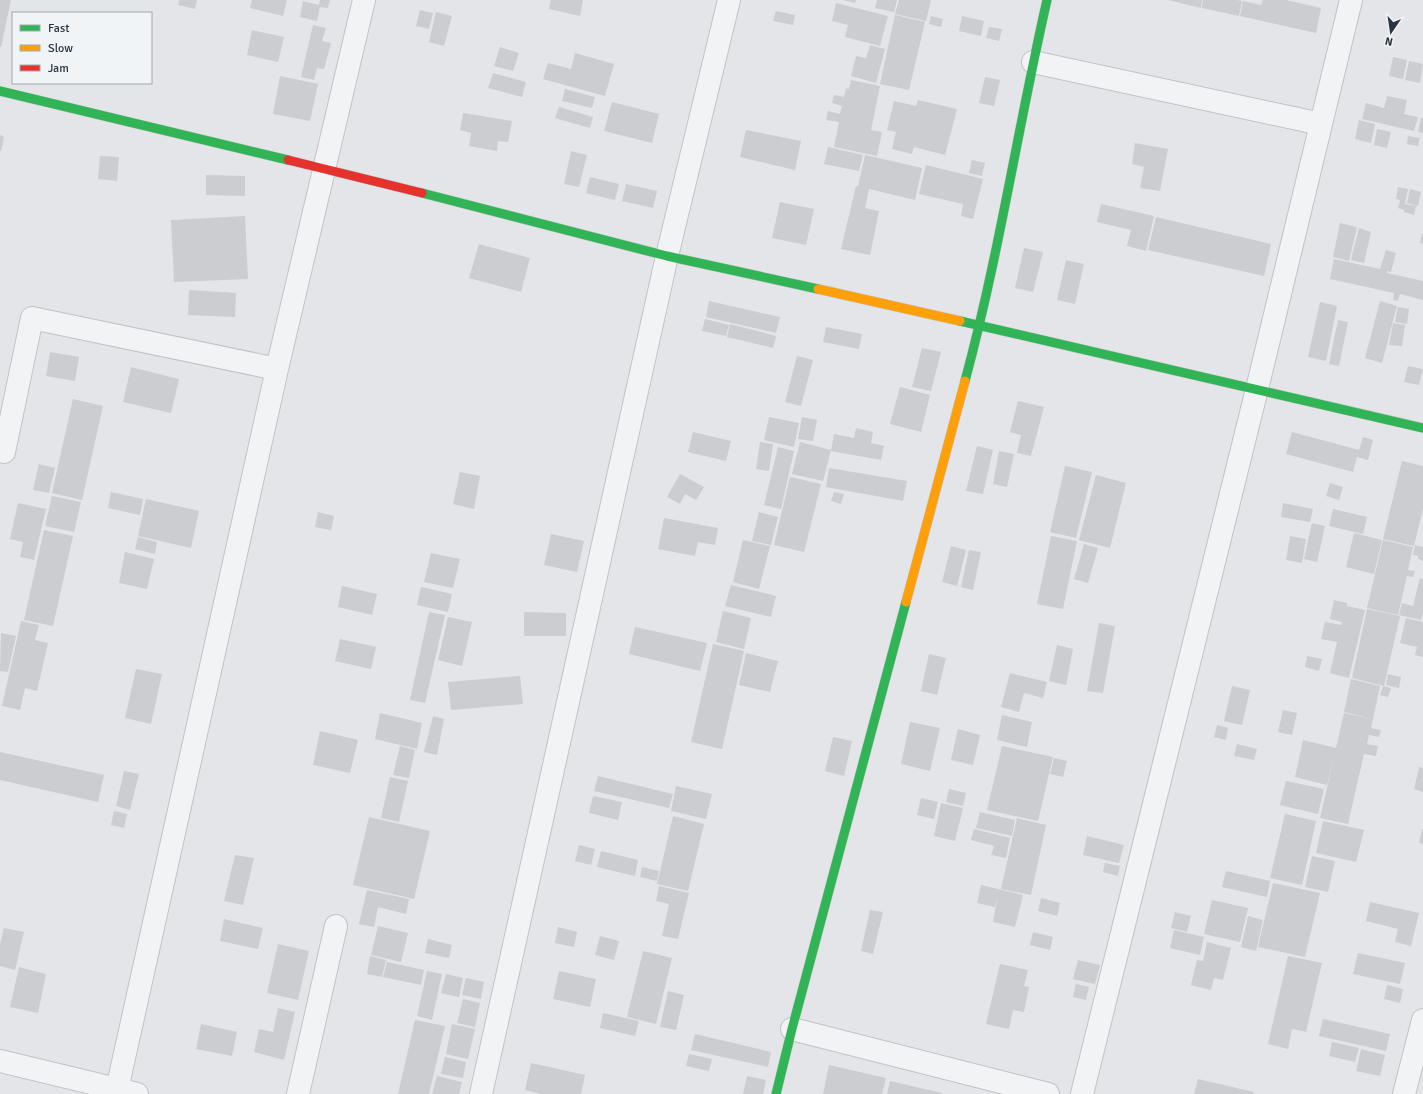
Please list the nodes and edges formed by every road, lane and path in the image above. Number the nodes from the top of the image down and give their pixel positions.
1 (364, 0) edge
2 (729, 0) edge
3 (1047, 0) edge
4 (1351, 0) edge
5 (1034, 62) junction
6 (0, 91) edge
7 (1321, 124) junction
8 (323, 168) junction
9 (667, 256) junction
10 (980, 325) junction
11 (277, 368) junction
12 (1257, 389) junction
13 (1423, 428) edge
14 (4, 452) dead end
15 (336, 926) dead end
16 (1423, 1020) edge
17 (792, 1029) junction
18 (0, 1061) edge
19 (123, 1092) edge
20 (298, 1094) edge
21 (481, 1094) edge
22 (776, 1094) edge
23 (1048, 1094) edge
24 (1082, 1094) edge
25 (1404, 1094) edge

1 - 8 street
2 - 9 street
3 - 5 street
4 - 7 street
5 - 7 street
5 - 10 street
6 - 8 street
7 - 12 street
8 - 9 street
8 - 11 street
9 - 10 street
9 - 21 street
10 - 12 street
10 - 17 street
11 - 14 street
11 - 19 street
12 - 13 street
12 - 24 street
15 - 20 street
16 - 25 street
17 - 22 street
17 - 23 street
18 - 19 street

